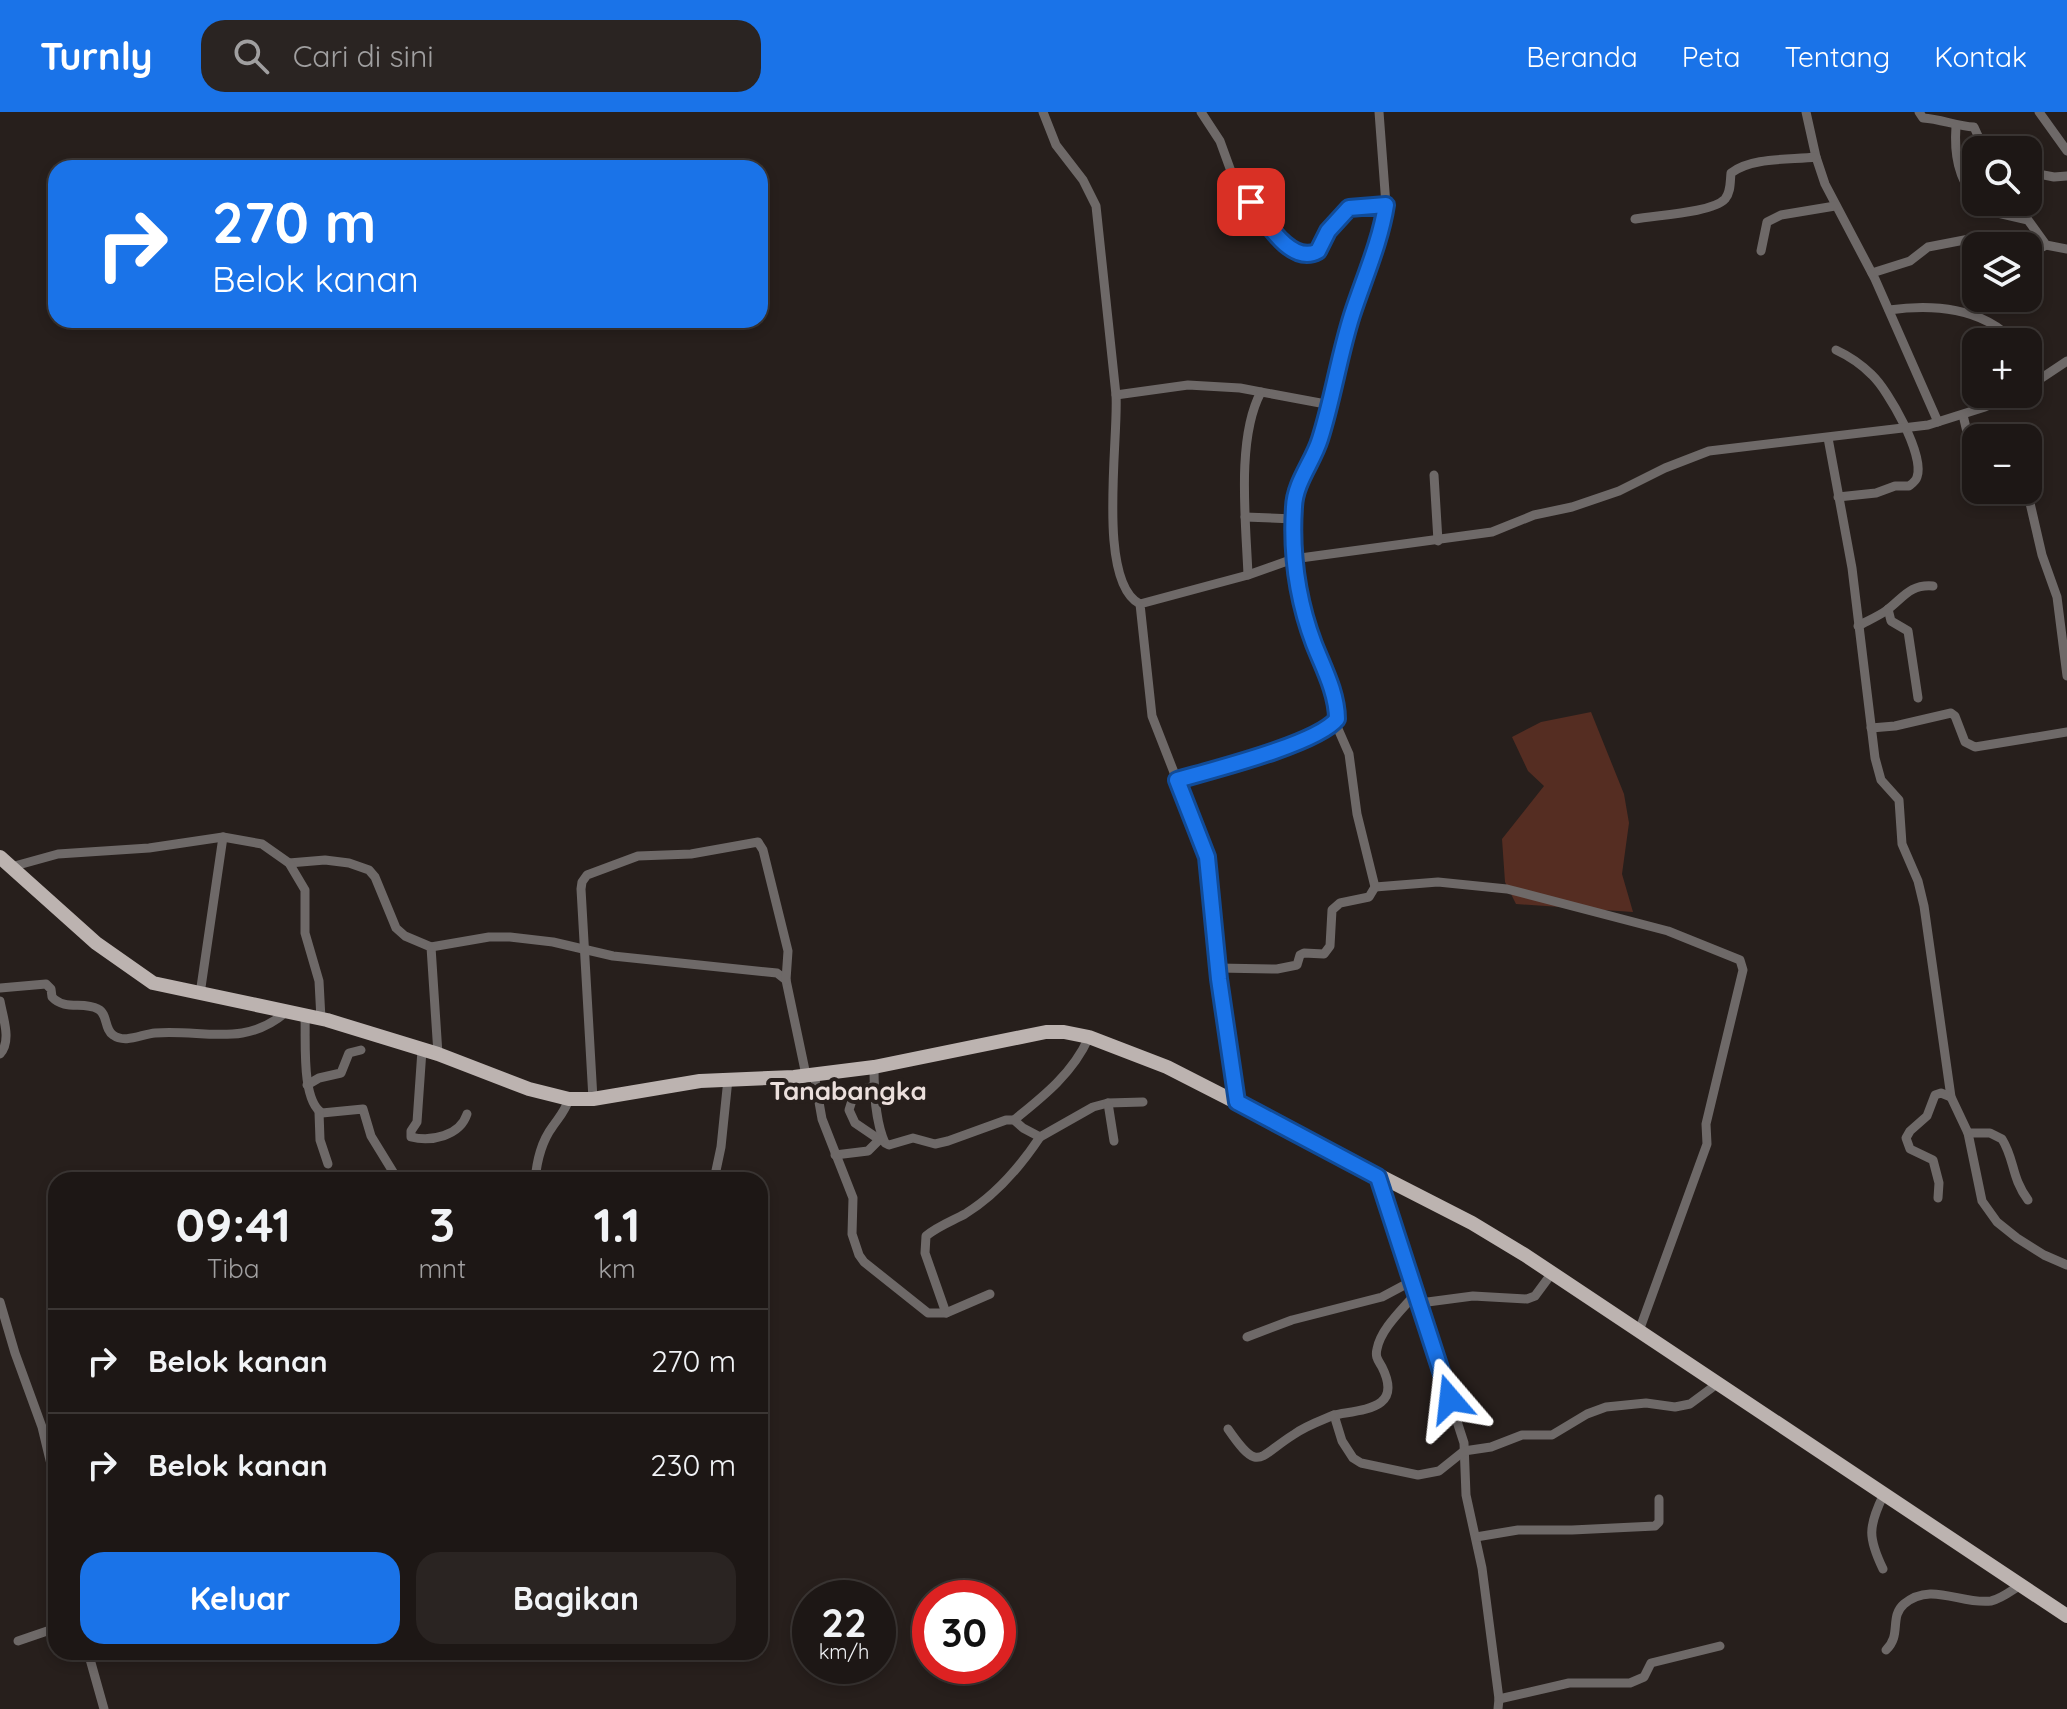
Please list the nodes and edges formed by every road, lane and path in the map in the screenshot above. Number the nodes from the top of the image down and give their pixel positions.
1 (1043, 112) edge
2 (1201, 112) edge
3 (1379, 112) edge
4 (1806, 112) edge
5 (1919, 112) edge
6 (2039, 112) edge
7 (1956, 126) junction
8 (1978, 136) edge
9 (2067, 151) edge
10 (1816, 157) junction
11 (1962, 175) edge
12 (2042, 175) edge
13 (2067, 176) edge
14 (1386, 205) junction
15 (1835, 206) junction
16 (2011, 216) edge
17 (1635, 219) dead end
18 (1962, 240) edge
19 (2046, 245) junction
20 (2042, 247) edge
21 (2067, 249) edge
22 (1761, 251) dead end
23 (1872, 273) junction
24 (1889, 310) junction
25 (1998, 328) edge
26 (1836, 350) dead end
27 (2067, 361) edge
28 (2042, 378) edge
29 (1261, 392) junction
30 (1116, 395) junction
31 (1331, 405) junction
32 (1980, 408) edge
33 (1963, 415) junction
34 (1938, 422) junction
35 (1965, 424) edge
36 (1907, 428) junction
37 (1828, 438) junction
38 (1434, 475) dead end
39 (1838, 497) junction
40 (2030, 504) edge
41 (1245, 517) junction
42 (1294, 519) junction
43 (1438, 541) junction
44 (1293, 559) junction
45 (1248, 575) junction
46 (1933, 586) dead end
47 (1140, 604) junction
48 (1888, 609) junction
49 (1858, 626) junction
50 (2067, 676) edge
51 (1918, 698) dead end
52 (1335, 722) junction
53 (1871, 728) junction
54 (2067, 732) edge
55 (1177, 780) junction
56 (223, 837) junction
57 (5, 862) edge
58 (289, 863) junction
59 (1375, 887) junction
60 (431, 947) junction
61 (583, 950) junction
62 (1218, 968) junction
63 (786, 980) junction
64 (0, 988) edge
65 (200, 994) junction
66 (0, 1001) edge
67 (286, 1012) junction
68 (305, 1016) junction
69 (321, 1019) junction
70 (1089, 1037) junction
71 (361, 1050) dead end
72 (422, 1050) junction
73 (0, 1054) edge
74 (438, 1054) junction
75 (874, 1067) junction
76 (810, 1075) junction
77 (728, 1079) junction
78 (307, 1085) junction
79 (874, 1086) junction
80 (1951, 1097) junction
81 (569, 1099) junction
82 (593, 1099) junction
83 (1143, 1102) dead end
84 (1237, 1102) junction
85 (1108, 1103) junction
86 (319, 1112) junction
87 (467, 1114) dead end
88 (1014, 1120) junction
89 (1968, 1133) junction
90 (1040, 1137) junction
91 (881, 1138) junction
92 (1114, 1141) dead end
93 (835, 1155) junction
94 (328, 1164) dead end
95 (393, 1172) edge
96 (536, 1172) edge
97 (716, 1172) edge
98 (1378, 1177) junction
99 (1938, 1198) dead end
100 (2028, 1200) dead end
101 (2067, 1265) edge
102 (1552, 1273) junction
103 (1412, 1281) junction
104 (1417, 1292) junction
105 (990, 1294) dead end
106 (0, 1302) edge
107 (1420, 1303) junction
108 (946, 1313) junction
109 (1639, 1331) junction
110 (1247, 1337) dead end
111 (1717, 1384) junction
112 (1334, 1415) junction
113 (1228, 1429) dead end
114 (1464, 1451) junction
115 (48, 1452) edge
116 (1883, 1496) junction
117 (1659, 1499) dead end
118 (1476, 1537) junction
119 (1883, 1569) dead end
120 (2019, 1586) junction
121 (2067, 1616) edge
122 (48, 1631) edge
123 (18, 1641) dead end
124 (1720, 1646) dead end
125 (1886, 1650) dead end
126 (90, 1660) edge
127 (1499, 1704) edge
128 (104, 1709) edge

1 - 30 street
2 - 14 street
3 - 14 street
4 - 10 street
5 - 7 street
6 - 9 street
7 - 8 street
7 - 11 street
10 - 15 street
10 - 17 street
12 - 13 street
14 - 31 street
15 - 22 street
15 - 23 street
16 - 19 street
18 - 23 street
19 - 20 street
19 - 21 street
23 - 24 street
24 - 25 street
24 - 34 street
26 - 36 street
27 - 28 street
29 - 30 street
29 - 31 street
29 - 41 street
30 - 47 street
31 - 42 street
32 - 33 street
33 - 34 street
33 - 35 street
34 - 36 street
36 - 37 street
36 - 39 street
37 - 39 street
37 - 43 street
38 - 43 street
39 - 49 street
40 - 50 street
41 - 42 street
41 - 45 street
42 - 44 street
43 - 44 street
44 - 45 street
44 - 52 street
45 - 47 street
46 - 48 street
47 - 55 street
48 - 49 street
48 - 51 street
49 - 53 street
52 - 55 street
52 - 59 street
53 - 54 street
53 - 80 street
55 - 62 street
56 - 57 street
56 - 58 street
56 - 65 street
57 - 65 main road
58 - 60 street
58 - 69 street
59 - 62 street
59 - 109 street
60 - 61 street
60 - 74 street
61 - 63 street
61 - 63 street
61 - 82 street
62 - 84 street
63 - 76 street
64 - 67 street
65 - 67 main road
66 - 73 street
67 - 68 main road
68 - 69 main road
68 - 78 street
69 - 72 main road
70 - 75 main road
70 - 84 main road
70 - 88 street
71 - 78 street
72 - 74 main road
72 - 87 street
74 - 81 main road
75 - 76 main road
75 - 79 street
76 - 77 main road
76 - 93 street
77 - 82 main road
77 - 97 street
78 - 86 street
79 - 91 street
79 - 91 street
80 - 89 street
80 - 99 street
81 - 82 main road
81 - 96 street
83 - 85 street
84 - 98 main road
85 - 90 street
85 - 92 street
86 - 94 street
86 - 95 street
88 - 90 street
88 - 91 street
89 - 100 street
89 - 101 street
90 - 108 street
91 - 93 street
93 - 108 street
98 - 102 main road
98 - 103 street
102 - 107 street
102 - 109 main road
103 - 104 street
103 - 110 street
104 - 107 street
104 - 112 street
105 - 108 street
106 - 115 street
107 - 114 street
109 - 111 main road
111 - 114 street
111 - 116 main road
112 - 113 street
112 - 114 street
114 - 118 street
116 - 119 street
116 - 120 main road
117 - 118 street
118 - 127 street
120 - 121 main road
120 - 125 street
122 - 123 street
124 - 127 street
126 - 128 street

